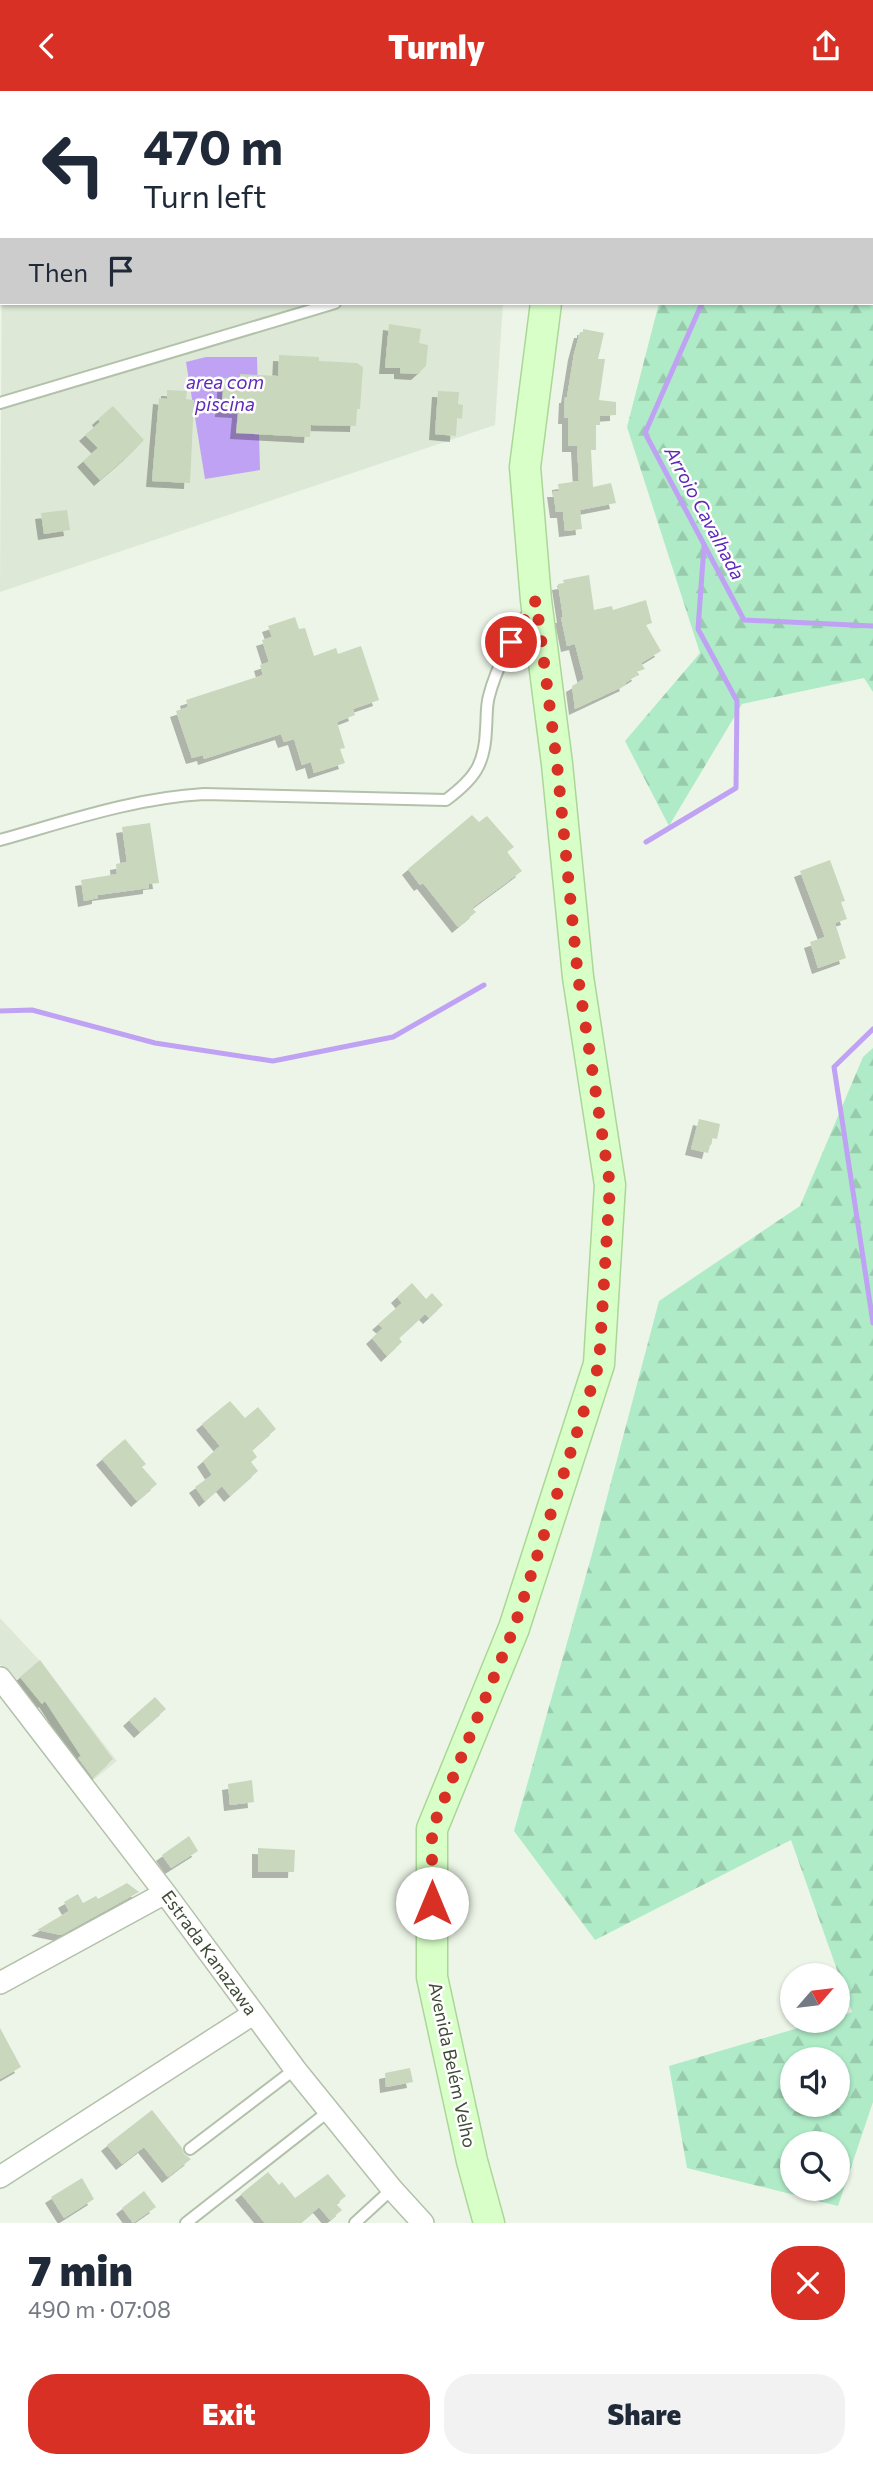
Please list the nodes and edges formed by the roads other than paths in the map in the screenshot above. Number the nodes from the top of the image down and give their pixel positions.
1 (328, 305) edge
2 (546, 305) edge
3 (0, 403) edge
4 (536, 600) junction
5 (0, 840) edge
6 (0, 1678) edge
7 (165, 1893) junction
8 (0, 1983) edge
9 (253, 2014) junction
10 (295, 2069) junction
11 (329, 2111) junction
12 (190, 2149) dead end
13 (0, 2177) edge
14 (393, 2189) junction
15 (186, 2223) edge
16 (355, 2223) edge
17 (424, 2223) edge
18 (489, 2223) edge

1 - 3 lane
2 - 4 main road, Avenida Belém Velho
4 - 5 lane
4 - 18 main road, Avenida Belém Velho
6 - 7 street, Estrada Kanazawa
7 - 8 street
7 - 9 street, Estrada Kanazawa
9 - 10 street, Estrada Kanazawa
9 - 13 street
10 - 11 street, Estrada Kanazawa
10 - 12 lane
11 - 14 street, Estrada Kanazawa
11 - 15 lane
14 - 16 lane
14 - 17 street, Estrada Kanazawa

